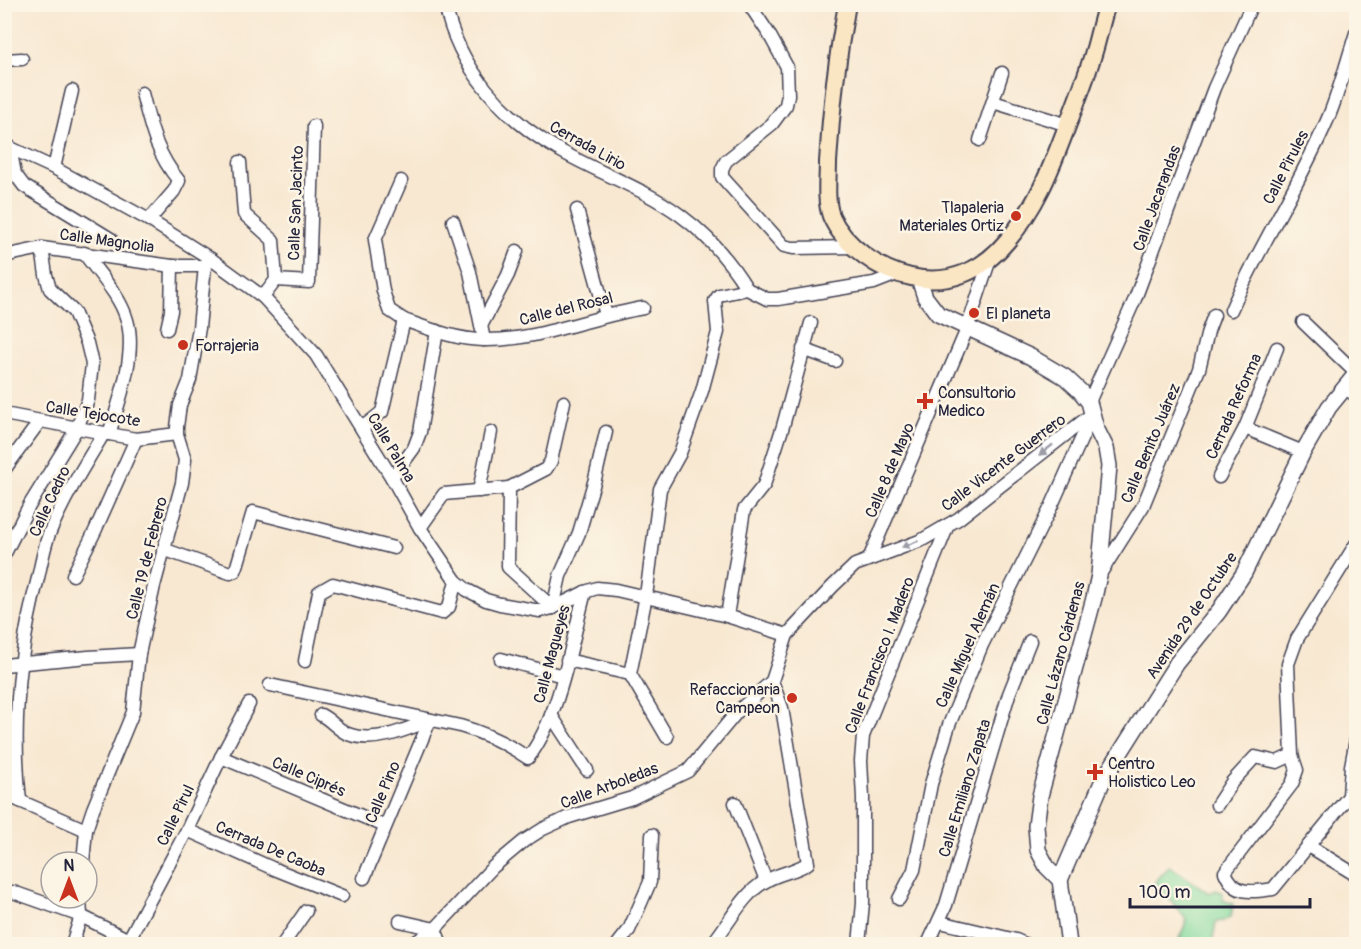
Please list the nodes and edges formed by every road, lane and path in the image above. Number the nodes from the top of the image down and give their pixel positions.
1 (445, 4) edge
2 (749, 4) edge
3 (847, 4) edge
4 (1107, 4) edge
5 (1252, 4) edge
6 (1356, 33) edge
7 (22, 59) dead end
8 (4, 60) edge
9 (1002, 73) dead end
10 (72, 91) dead end
11 (142, 93) dead end
12 (993, 102) junction
13 (1068, 125) junction
14 (314, 126) dead end
15 (980, 140) dead end
16 (7, 146) edge
17 (240, 162) dead end
18 (54, 168) junction
19 (400, 181) dead end
20 (577, 210) dead end
21 (149, 220) junction
22 (453, 221) dead end
23 (111, 239) dead end
24 (856, 247) junction
25 (42, 248) junction
26 (517, 251) dead end
27 (84, 253) junction
28 (4, 256) edge
29 (990, 259) junction
30 (208, 263) junction
31 (172, 266) junction
32 (897, 274) junction
33 (919, 279) junction
34 (276, 280) junction
35 (747, 289) junction
36 (263, 297) junction
37 (643, 309) dead end
38 (1231, 310) dead end
39 (606, 315) junction
40 (1214, 315) dead end
41 (404, 320) junction
42 (1303, 322) dead end
43 (811, 323) dead end
44 (481, 326) junction
45 (167, 329) dead end
46 (967, 329) junction
47 (437, 331) junction
48 (484, 340) junction
49 (1277, 348) dead end
50 (803, 349) junction
51 (836, 361) dead end
52 (1356, 373) edge
53 (1351, 391) edge
54 (564, 402) dead end
55 (1091, 408) junction
56 (4, 414) edge
57 (40, 421) junction
58 (77, 428) junction
59 (362, 428) junction
60 (1245, 428) junction
61 (491, 432) dead end
62 (606, 432) dead end
63 (106, 434) junction
64 (177, 435) junction
65 (136, 439) junction
66 (1303, 452) junction
67 (4, 470) edge
68 (1219, 477) dead end
69 (392, 478) junction
70 (509, 488) junction
71 (479, 491) junction
72 (948, 525) junction
73 (420, 528) junction
74 (1356, 544) edge
75 (394, 548) dead end
76 (163, 549) junction
77 (4, 555) edge
78 (869, 559) junction
79 (73, 575) dead end
80 (1099, 575) junction
81 (456, 581) junction
82 (585, 592) junction
83 (646, 596) junction
84 (553, 608) junction
85 (727, 616) junction
86 (787, 635) junction
87 (1030, 641) dead end
88 (139, 654) junction
89 (501, 659) dead end
90 (567, 660) junction
91 (305, 661) dead end
92 (21, 663) junction
93 (4, 665) edge
94 (630, 674) junction
95 (563, 676) junction
96 (772, 681) junction
97 (270, 685) dead end
98 (249, 704) dead end
99 (321, 715) dead end
100 (552, 715) junction
101 (430, 720) junction
102 (667, 737) dead end
103 (1356, 740) edge
104 (1292, 755) junction
105 (221, 757) junction
106 (587, 770) dead end
107 (4, 794) edge
108 (20, 801) junction
109 (735, 803) dead end
110 (1217, 805) dead end
111 (385, 826) junction
112 (86, 830) junction
113 (187, 830) junction
114 (652, 835) dead end
115 (1309, 846) junction
116 (84, 850) edge
117 (1356, 875) edge
118 (364, 878) dead end
119 (1060, 880) junction
120 (766, 881) junction
121 (4, 895) edge
122 (342, 896) dead end
123 (899, 899) dead end
124 (81, 910) edge
125 (306, 911) dead end
126 (81, 916) junction
127 (400, 921) dead end
128 (940, 922) junction
129 (435, 929) junction
130 (133, 942) edge
131 (716, 943) edge
132 (1018, 943) edge
133 (72, 945) edge
134 (283, 945) edge
135 (413, 945) edge
136 (441, 945) edge
137 (618, 945) edge
138 (859, 945) edge
139 (928, 945) edge
140 (1069, 945) edge

1 - 35 street, Cerrada Lirio
2 - 24 street
3 - 24 main road
4 - 13 main road
5 - 55 street, Calle Jacarandas
6 - 38 street, Calle Pirules
7 - 8 street
9 - 12 street
10 - 18 street
11 - 21 street
12 - 13 street
12 - 15 street
13 - 29 main road
14 - 34 street, Calle San Jacinto
16 - 18 street, Calle Palma
16 - 23 street
17 - 34 street
18 - 21 street, Calle Palma
19 - 41 street
20 - 39 street
21 - 30 street, Calle Palma
22 - 44 street
24 - 32 main road
25 - 27 street, Calle Magnolia
25 - 28 street, Calle Magnolia
25 - 58 street
26 - 44 street
27 - 31 street, Calle Magnolia
27 - 63 street, Calle Cedro
29 - 33 main road
29 - 46 street, Calle 8 de Mayo
30 - 31 street, Calle Magnolia
30 - 36 street, Calle Palma
30 - 64 street, Calle 19 de Febrero
31 - 45 street
32 - 33 main road
32 - 35 street
33 - 46 street, Calle Lázaro Cárdenas
34 - 36 street
35 - 83 street
36 - 59 street, Calle Palma
37 - 39 street, Calle del Rosal
39 - 48 street, Calle del Rosal
40 - 80 street, Calle Benito Juárez
41 - 47 street, Calle del Rosal
41 - 59 street
42 - 52 street
43 - 50 street
44 - 48 street
46 - 55 street, Calle Lázaro Cárdenas
46 - 78 street, Calle 8 de Mayo
47 - 48 street, Calle del Rosal
47 - 69 street
49 - 60 street, Cerrada Reforma
50 - 51 street
50 - 85 street
52 - 53 street, Avenida 29 de Octubre
53 - 66 street, Avenida 29 de Octubre
54 - 70 street
55 -> 72 street, Calle Vicente Guerrero
55 - 80 street, Calle Lázaro Cárdenas
55 - 123 street, Calle Miguel Alemán
56 - 57 street, Calle Tejocote
57 - 58 street, Calle Tejocote
57 - 67 street
58 - 63 street, Calle Tejocote
58 - 77 street
59 - 69 street, Calle Palma
60 - 66 street
60 - 68 street, Cerrada Reforma
61 - 71 street
62 - 84 street
63 - 65 street, Calle Tejocote
63 - 92 street, Calle Cedro
64 - 65 street, Calle Tejocote
64 - 76 street, Calle 19 de Febrero
65 - 79 street
66 - 119 street, Avenida 29 de Octubre
69 - 73 street, Calle Palma
70 - 71 street
70 - 84 street
71 - 73 street
72 -> 78 street, Calle Vicente Guerrero
72 - 138 street, Calle Francisco I. Madero
73 - 81 street, Calle Palma
74 - 104 street
75 - 76 street
76 - 88 street, Calle 19 de Febrero
78 - 86 street, Calle Vicente Guerrero
80 - 119 street, Calle Lázaro Cárdenas
81 - 84 street, Calle Palma
81 - 91 street
82 - 83 street, Calle Palma
82 - 84 street, Calle Palma
82 - 90 street, Calle Magueyes
83 - 85 street, Calle Palma
83 - 94 street
85 - 86 street, Calle Palma
86 - 96 street
87 - 128 street, Calle Emiliano Zapata
88 - 92 street
88 - 112 street, Calle 19 de Febrero
89 - 95 street
90 - 94 street
90 - 95 street, Calle Magueyes
92 - 93 street
92 - 108 street, Calle Cedro
94 - 102 street
95 - 100 street, Calle Magueyes
96 - 120 street
96 - 129 street, Calle Arboledas
97 - 101 street, Calle Magueyes
98 - 105 street, Calle Pirul
99 - 101 street
100 - 101 street, Calle Magueyes
100 - 106 street
101 - 111 street, Calle Pino
103 - 115 street
104 - 110 street
104 - 115 street
105 - 111 street, Calle Ciprés
105 - 113 street, Calle Pirul
107 - 108 street
108 - 112 street
109 - 120 street
111 - 118 street, Calle Pino
112 - 116 street, Calle 19 de Febrero
113 - 122 street, Cerrada De Caoba
113 - 130 street, Calle Pirul
114 - 137 street
115 - 117 street
119 - 140 street
120 - 131 street
121 - 126 street, Calle Pirul
124 - 126 street
125 - 134 street
126 - 130 street, Calle Pirul
126 - 133 street
127 - 129 street
128 - 132 street
128 - 139 street, Calle Emiliano Zapata
129 - 135 street, Calle Arboledas
129 - 136 street

